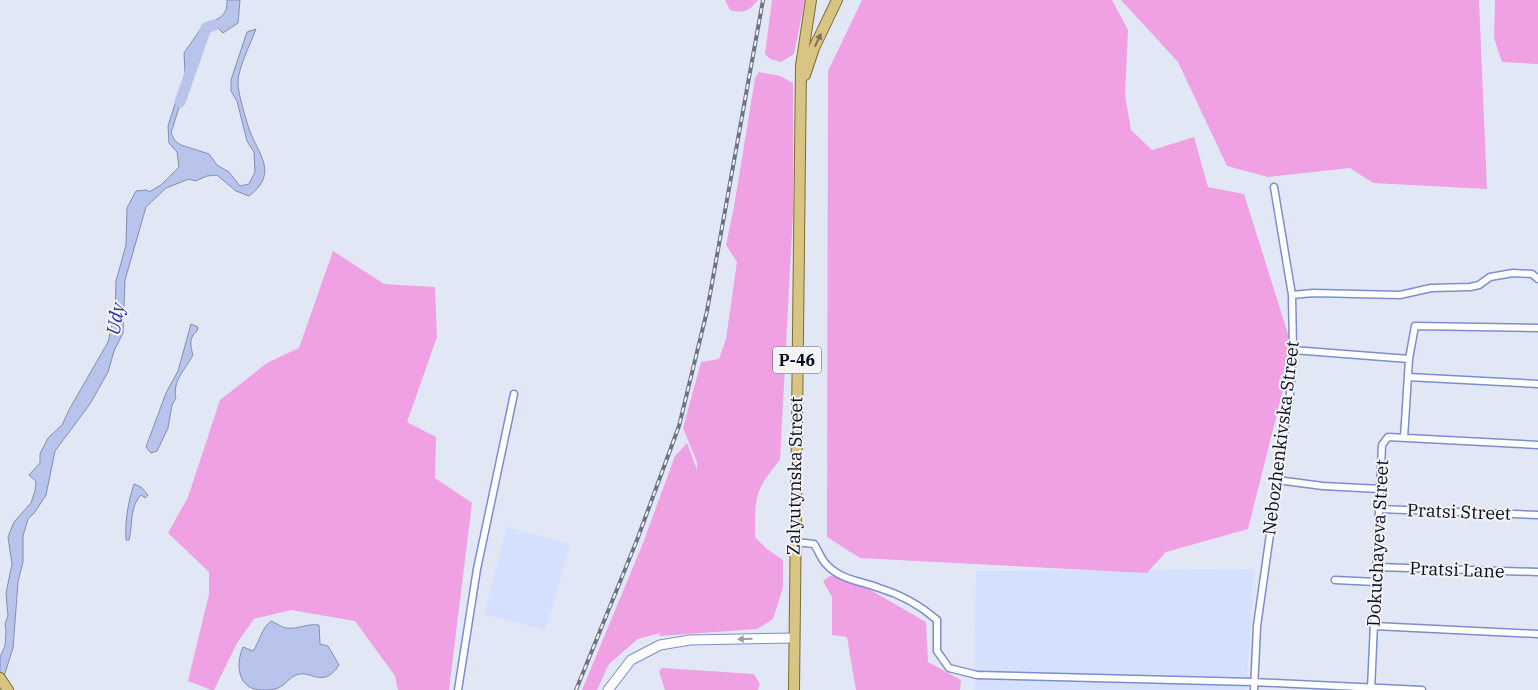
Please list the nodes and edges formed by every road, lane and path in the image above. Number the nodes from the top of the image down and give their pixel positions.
1 (811, 0) edge
2 (837, 0) edge
3 (803, 81) junction
4 (1274, 187) dead end
5 (1538, 279) edge
6 (1292, 295) junction
7 (1538, 328) edge
8 (1293, 350) junction
9 (1409, 359) junction
10 (1408, 377) junction
11 (1538, 384) edge
12 (514, 394) dead end
13 (1404, 438) junction
14 (1538, 445) edge
15 (1277, 480) junction
16 (1380, 489) junction
17 (1379, 509) junction
18 (1538, 514) edge
19 (795, 542) junction
20 (1376, 567) junction
21 (1538, 572) edge
22 (1335, 580) dead end
23 (1376, 582) junction
24 (1374, 626) junction
25 (1538, 634) edge
26 (794, 638) junction
27 (0, 678) edge
28 (1254, 682) junction
29 (1371, 689) edge
30 (8, 690) edge
31 (458, 690) edge
32 (608, 690) edge
33 (794, 690) edge
34 (1254, 690) edge
35 (1422, 690) edge

1 - 3 main road, Р-46
3 -> 2 main road, Р-46
3 - 19 main road, Zalyutynska Street / Р-46
4 - 6 street, Nebozhenkivska Street
5 - 6 street
6 - 8 street, Nebozhenkivska Street
7 - 9 street, Dokuchayeva Street
8 - 9 street
8 - 15 street, Nebozhenkivska Street
9 - 10 street, Dokuchayeva Street
10 - 11 street
10 - 13 street, Dokuchayeva Street
12 - 31 street
13 - 14 street
13 - 16 street, Dokuchayeva Street
15 - 16 street
15 - 28 street, Nebozhenkivska Street
16 - 17 street, Dokuchayeva Street
17 - 18 street, Pratsi Street
17 - 20 street, Dokuchayeva Street
19 - 26 main road, Zalyutynska Street / Р-46
19 - 28 street
20 - 21 street, Pratsi Lane
20 - 23 street, Dokuchayeva Street
22 - 23 street
23 - 24 street, Dokuchayeva Street
24 - 25 street
24 - 29 street, Dokuchayeva Street
26 -> 32 main road
26 - 33 main road, Zalyutynska Street / Р-46
27 - 30 main road
28 - 29 street
28 - 34 street, Nebozhenkivska Street
29 - 35 street

